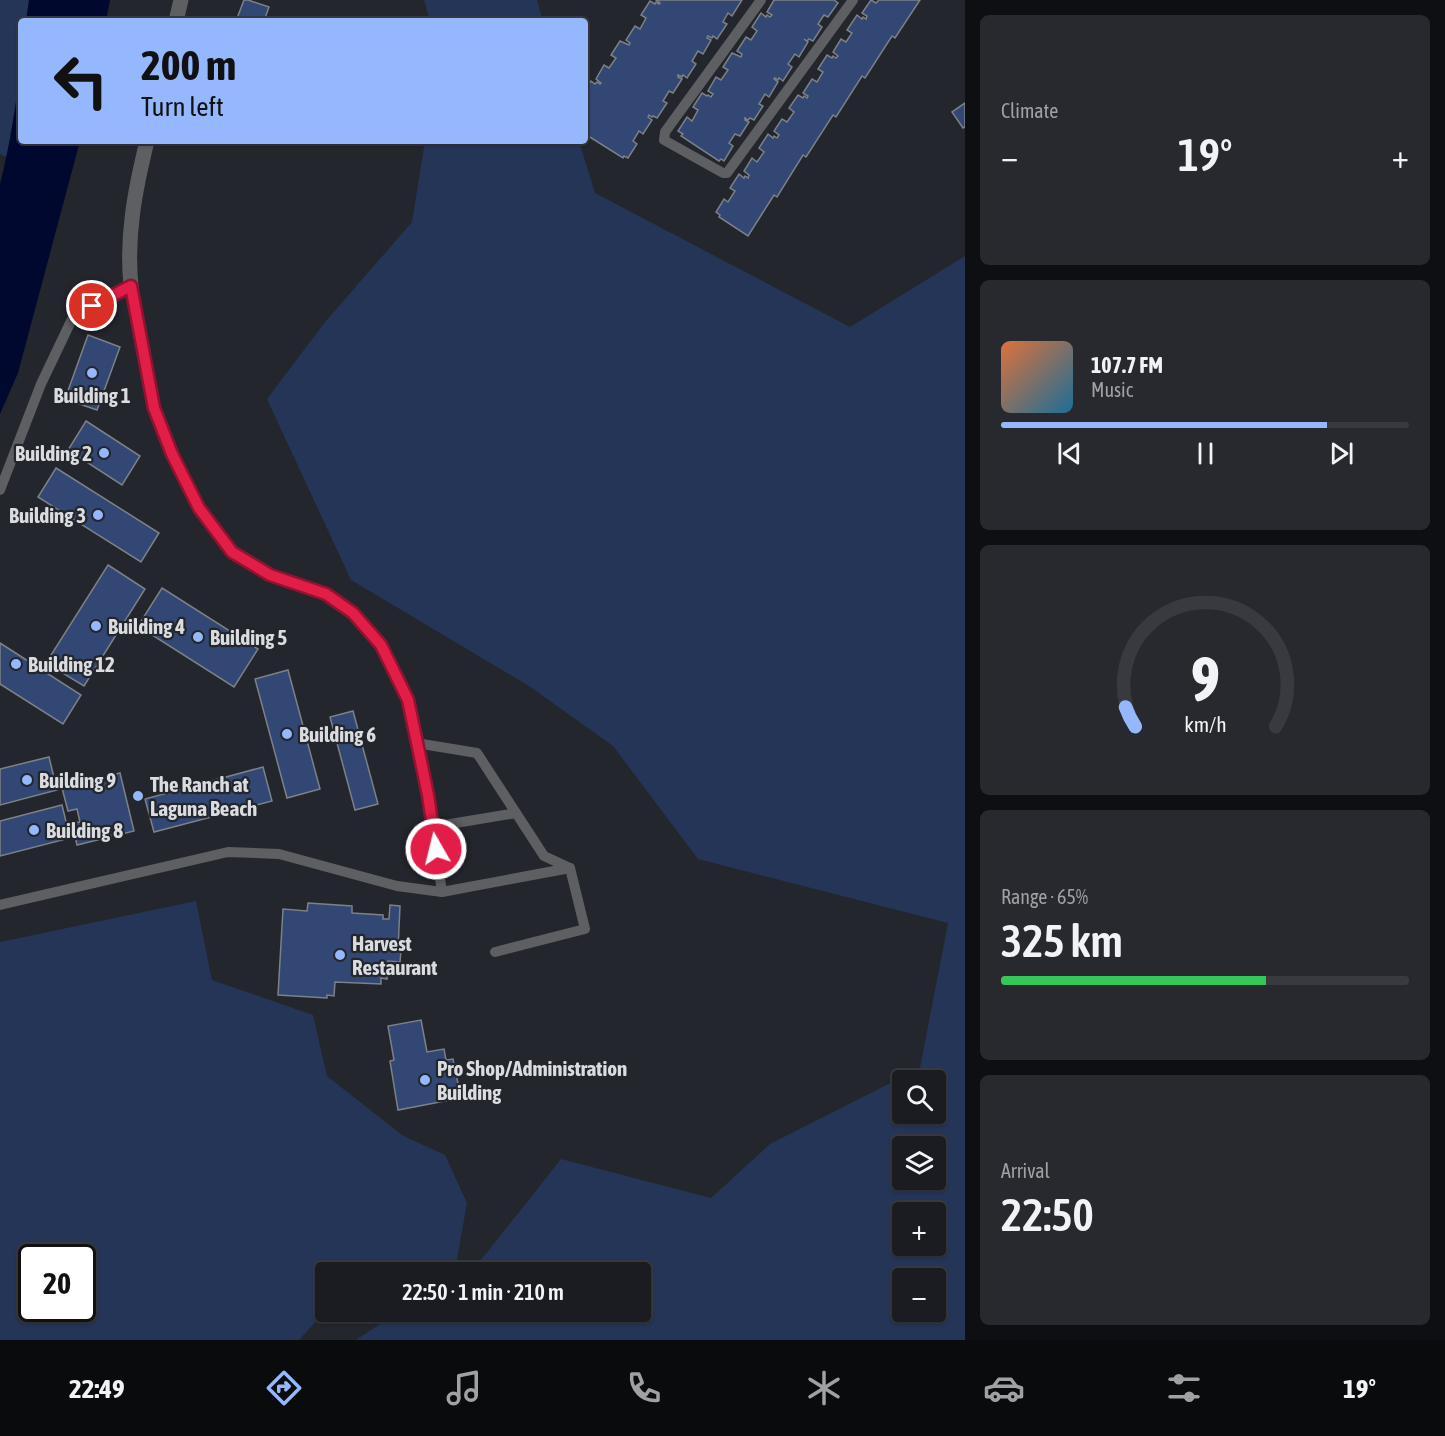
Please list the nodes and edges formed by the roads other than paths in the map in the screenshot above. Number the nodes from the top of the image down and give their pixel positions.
1 (181, 0) edge
2 (761, 0) edge
3 (853, 0) edge
4 (177, 18) edge
5 (146, 144) edge
6 (131, 286) junction
7 (0, 490) edge
8 (416, 743) junction
9 (516, 813) junction
10 (432, 827) junction
11 (570, 868) junction
12 (442, 892) junction
13 (0, 905) edge
14 (495, 952) dead end

1 - 4 street
2 - 3 lane
5 - 6 street
6 - 7 lane
6 - 8 lane
8 - 9 lane
8 - 10 lane
9 - 10 lane
9 - 11 lane
10 - 12 lane
11 - 12 lane
11 - 14 lane
12 - 13 lane

